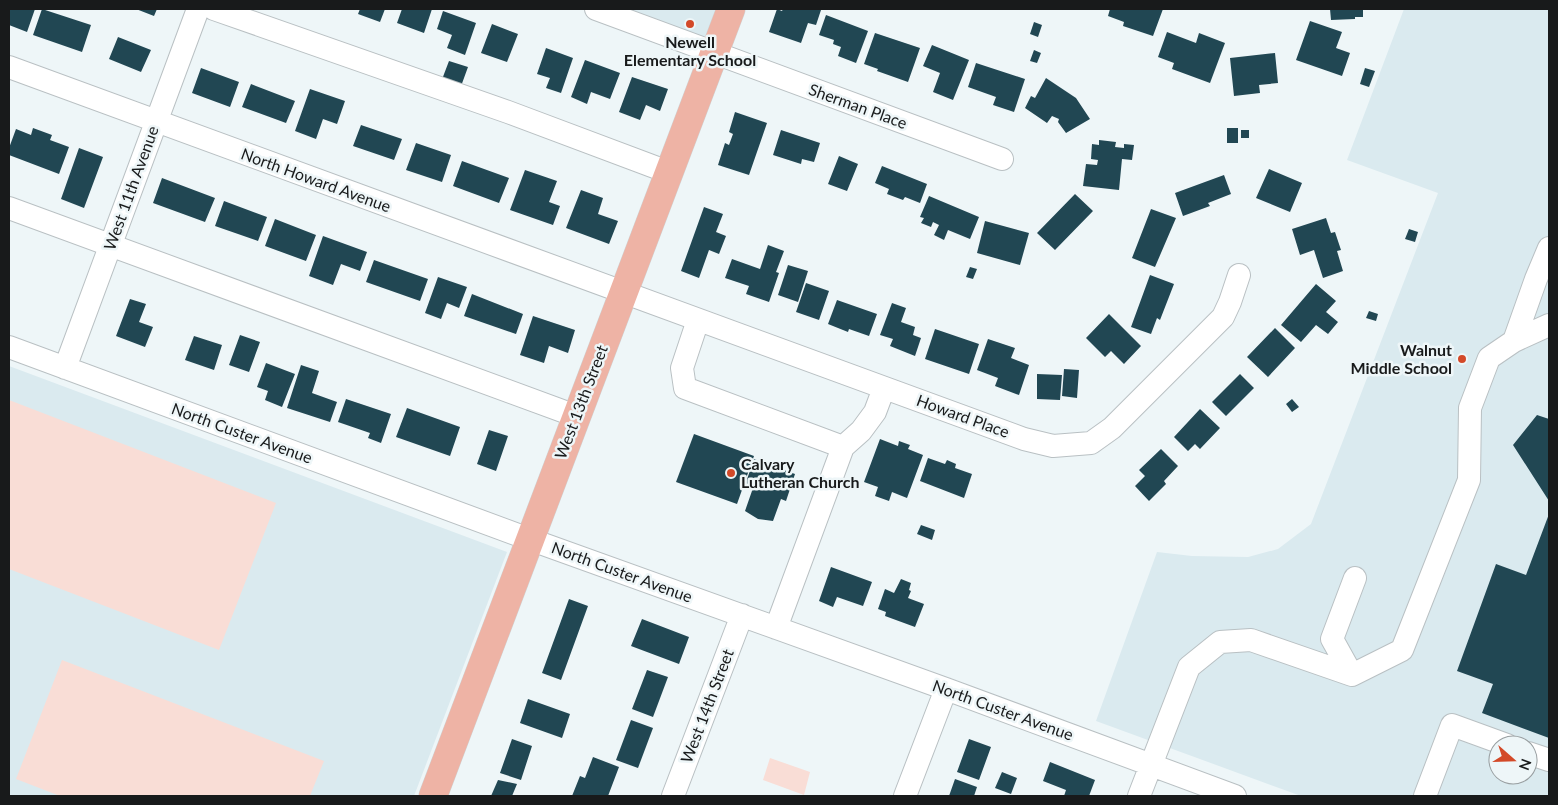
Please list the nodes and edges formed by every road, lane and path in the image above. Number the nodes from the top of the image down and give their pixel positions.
1 (198, 9) edge
2 (214, 9) edge
3 (596, 9) edge
4 (731, 9) edge
5 (714, 52) junction
6 (9, 67) edge
7 (156, 122) junction
8 (1002, 160) dead end
9 (668, 172) junction
10 (9, 208) edge
11 (110, 245) junction
12 (1544, 264) edge
13 (1239, 274) dead end
14 (623, 292) junction
15 (698, 320) junction
16 (1549, 325) edge
17 (1514, 341) junction
18 (9, 347) edge
19 (65, 368) junction
20 (884, 388) junction
21 (576, 416) junction
22 (843, 447) junction
23 (529, 539) junction
24 (1355, 578) dead end
25 (742, 616) junction
26 (776, 628) junction
27 (1332, 639) junction
28 (1299, 656) junction
29 (1352, 675) junction
30 (946, 689) junction
31 (1488, 738) edge
32 (1152, 765) junction
33 (433, 796) edge
34 (673, 796) edge
35 (905, 796) edge
36 (1139, 796) edge
37 (1236, 796) edge
38 (1425, 796) edge

1 - 7 street, West 11th Avenue
2 - 9 street
3 - 5 street, Sherman Place
4 - 5 main road, West 13th Street
5 - 8 street, Sherman Place
5 - 9 main road, West 13th Street
6 - 7 street, North Howard Avenue
7 - 11 street, West 11th Avenue
7 - 14 street, North Howard Avenue
9 - 14 main road, West 13th Street
10 - 11 street
11 - 19 street, West 11th Avenue
11 - 21 street
12 - 17 street
13 - 20 street, Howard Place
14 - 15 street, Howard Place
14 - 21 main road, West 13th Street
15 - 20 street, Howard Place
15 - 22 street
16 - 17 street
17 - 29 street
18 - 19 street, North Custer Avenue
19 - 23 street, North Custer Avenue
20 - 22 street
21 - 23 main road, West 13th Street
22 - 26 street
23 - 25 street, North Custer Avenue
23 - 33 main road, West 13th Street
24 - 27 street
25 - 26 street, North Custer Avenue
25 - 34 street, West 14th Street
26 - 30 street, North Custer Avenue
27 - 28 street
27 - 29 street
28 - 29 street
28 - 32 street
30 - 32 street, North Custer Avenue
30 - 35 street
31 - 38 street
32 - 36 street
32 - 37 street, North Custer Avenue

